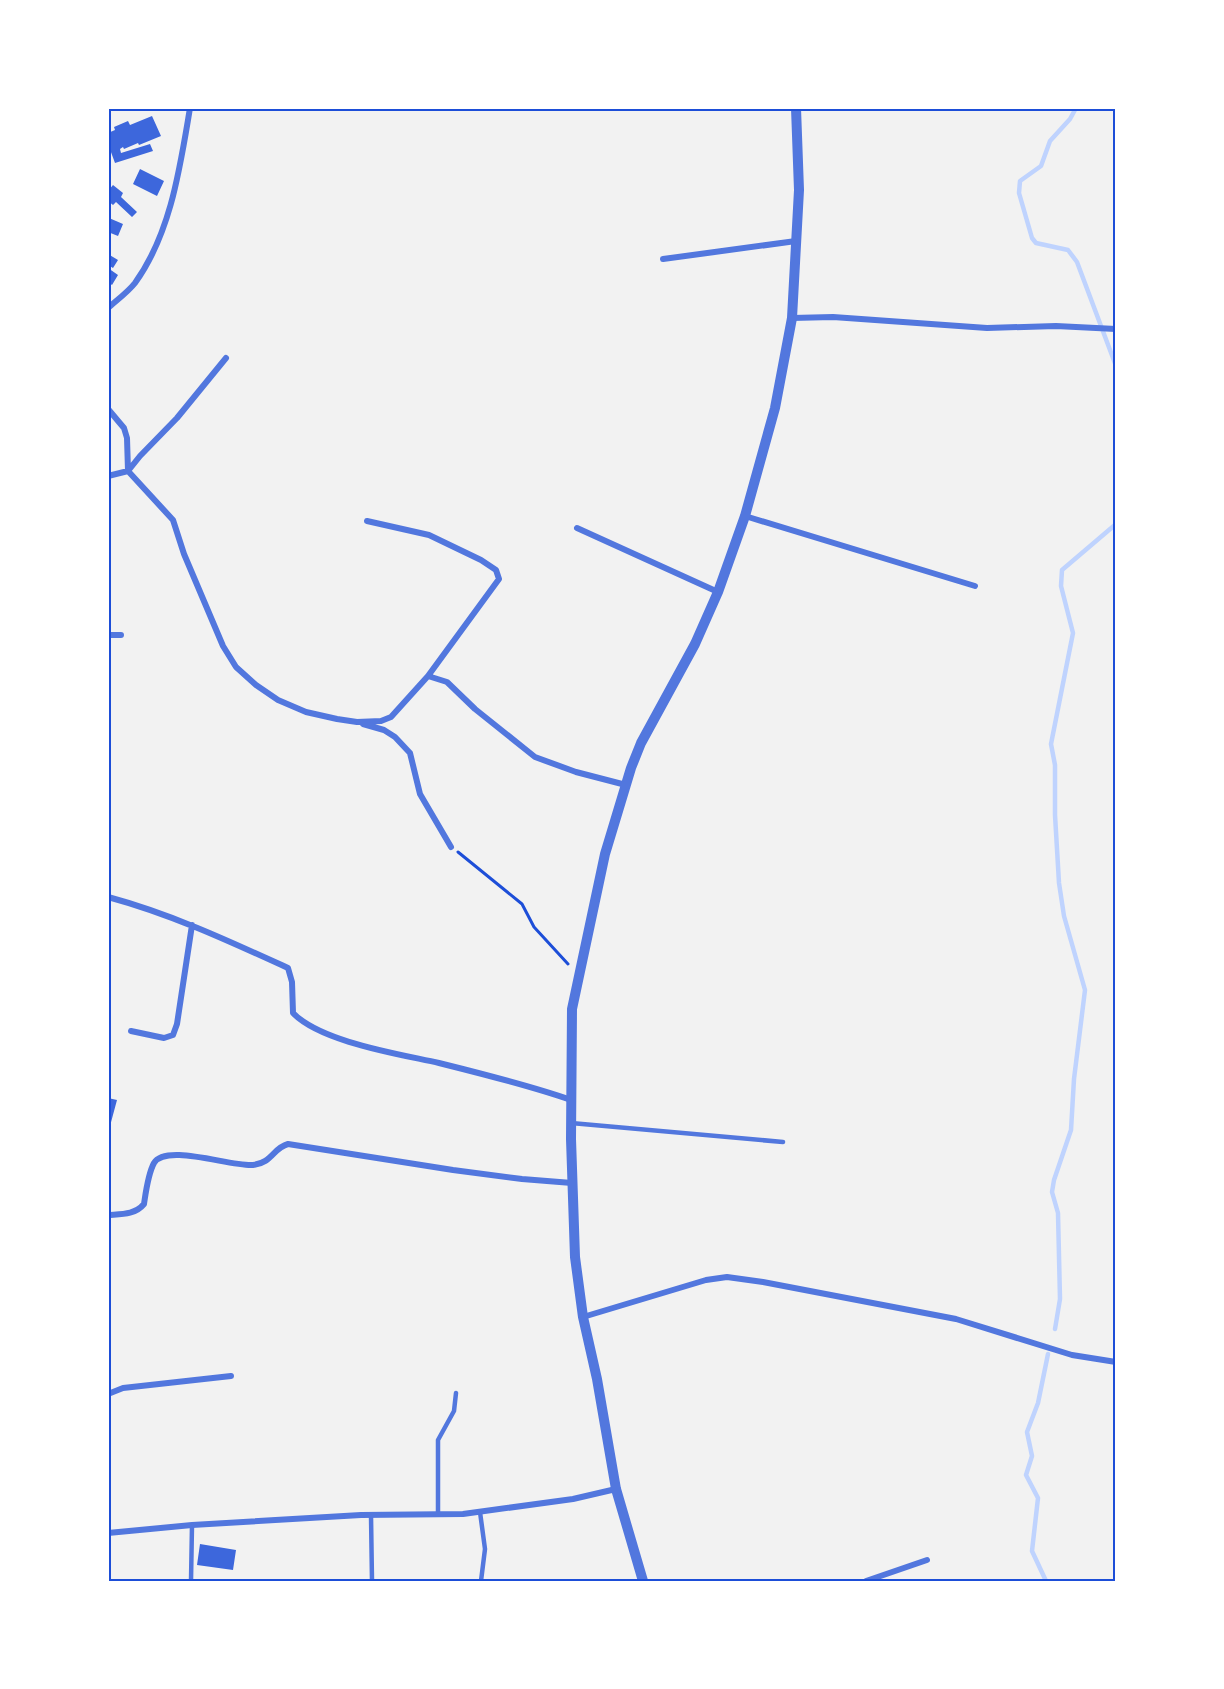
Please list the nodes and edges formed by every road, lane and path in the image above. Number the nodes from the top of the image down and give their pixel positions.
1 (190, 108) edge
2 (796, 108) edge
3 (796, 241) junction
4 (663, 259) dead end
5 (108, 308) edge
6 (792, 318) junction
7 (1113, 328) edge
8 (226, 358) dead end
9 (108, 409) edge
10 (128, 471) junction
11 (108, 476) edge
12 (745, 516) junction
13 (367, 520) dead end
14 (577, 528) dead end
15 (975, 586) dead end
16 (718, 592) junction
17 (108, 635) edge
18 (122, 635) dead end
19 (429, 676) junction
20 (357, 722) junction
21 (626, 785) junction
22 (451, 847) joint
23 (108, 897) edge
24 (192, 925) junction
25 (579, 976) junction
26 (131, 1031) dead end
27 (571, 1100) junction
28 (571, 1123) junction
29 (783, 1143) dead end
30 (572, 1183) junction
31 (108, 1215) edge
32 (583, 1317) junction
33 (1116, 1362) edge
34 (231, 1376) dead end
35 (456, 1393) dead end
36 (108, 1394) edge
37 (616, 1489) junction
38 (480, 1512) junction
39 (438, 1514) junction
40 (372, 1515) junction
41 (192, 1525) junction
42 (108, 1533) edge
43 (927, 1560) dead end
44 (191, 1581) edge
45 (372, 1581) edge
46 (482, 1581) edge
47 (643, 1581) edge
48 (866, 1581) edge

1 - 5 street
2 - 3 street
3 - 4 street
3 - 6 street
6 - 7 street
6 - 12 street
8 - 10 street
9 - 10 street
10 - 11 street
10 - 20 street
12 - 15 street
12 - 16 street
13 - 19 street
14 - 16 street
16 - 21 street
17 - 18 street
19 - 20 street
19 - 21 street
20 - 22 street
21 - 25 street
22 - 25 path
23 - 24 street
24 - 26 street
24 - 27 street
25 - 27 street
27 - 28 street
28 - 29 lane
28 - 30 street
30 - 31 street
30 - 32 street
32 - 33 street
32 - 37 street
34 - 36 street
35 - 39 lane
37 - 38 street
37 - 47 street
38 - 39 street
38 - 46 lane
39 - 40 street
40 - 41 street
40 - 45 lane
41 - 42 street
41 - 44 lane
43 - 48 street

